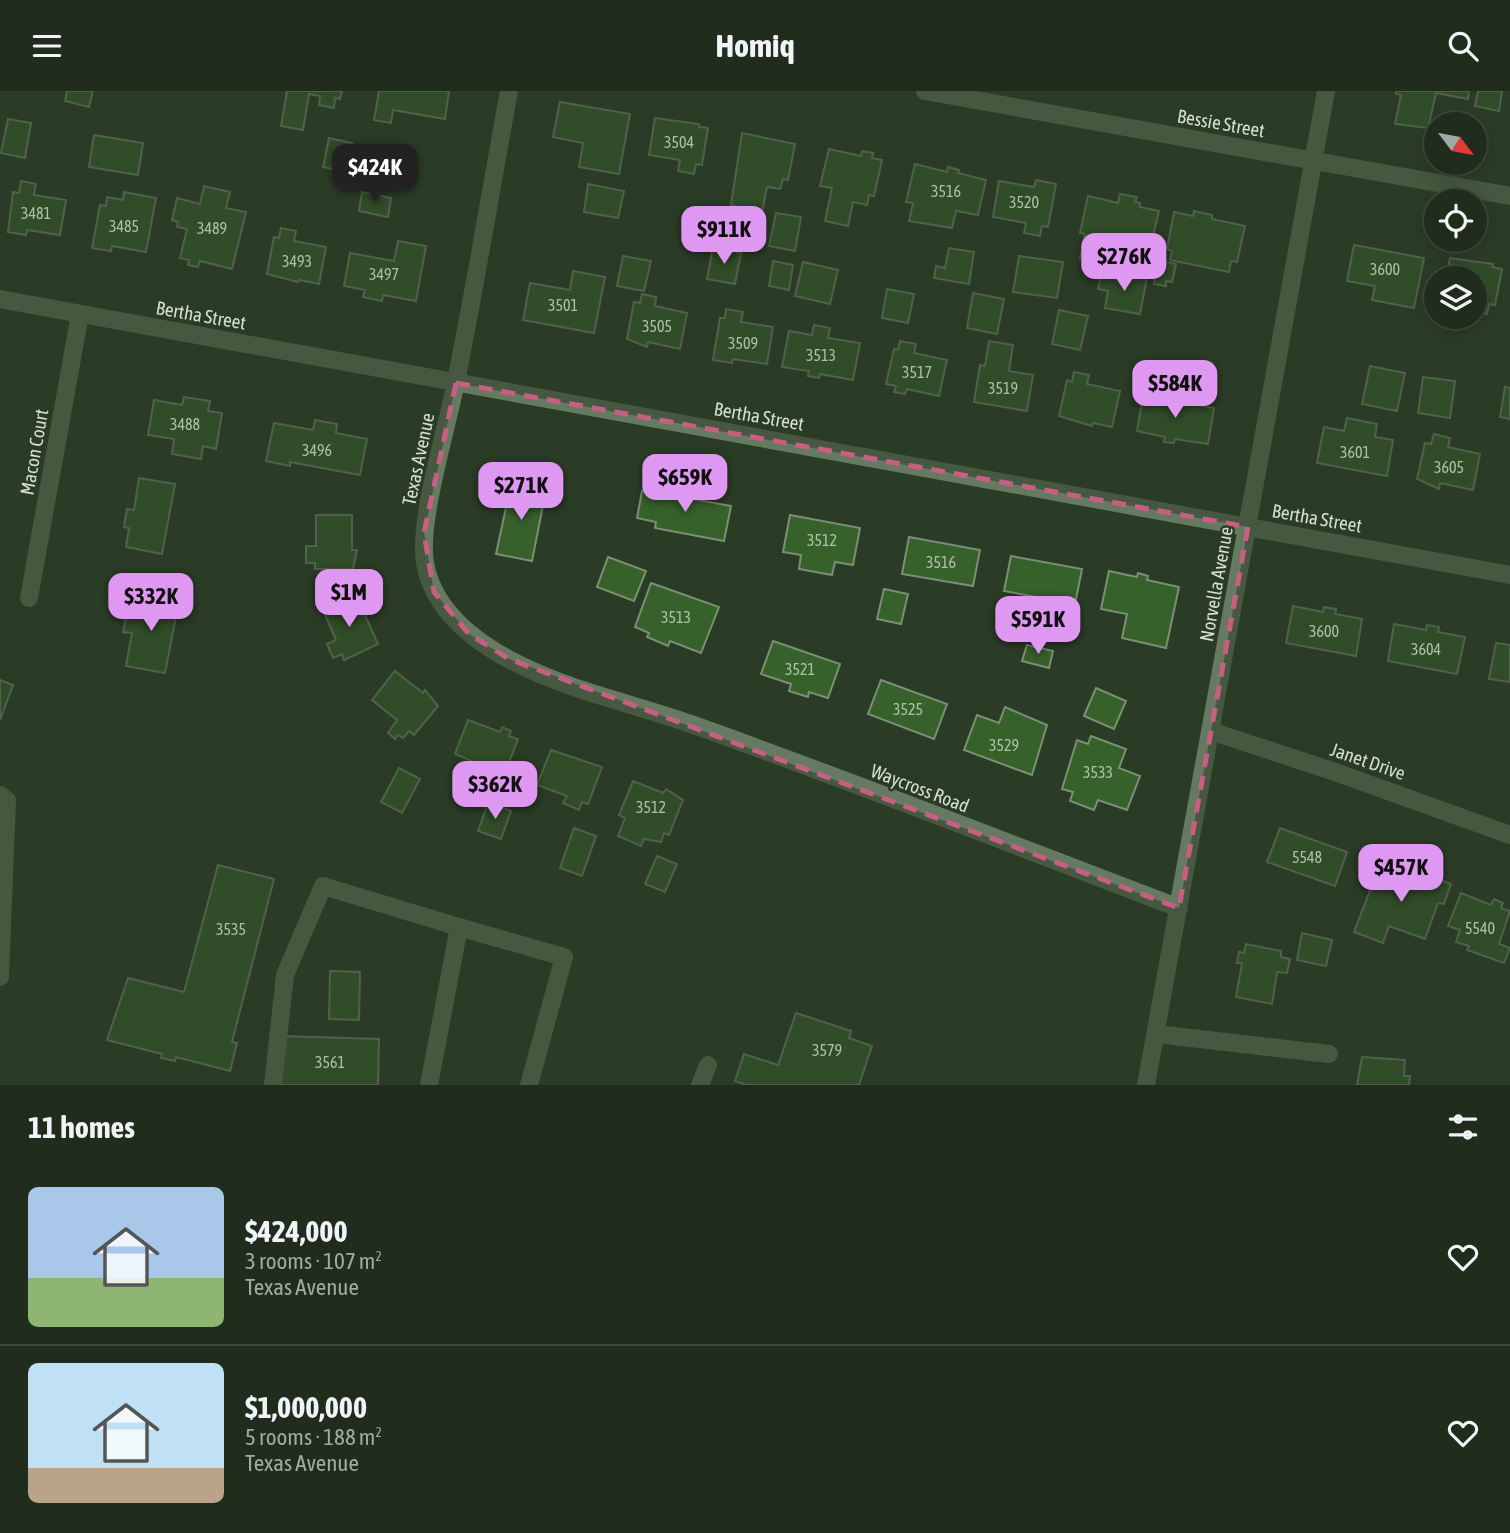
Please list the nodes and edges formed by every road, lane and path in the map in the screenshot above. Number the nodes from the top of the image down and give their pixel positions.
1 (509, 91) edge
2 (925, 91) edge
3 (1326, 91) edge
4 (1314, 160) junction
5 (1510, 196) edge
6 (0, 299) edge
7 (80, 314) junction
8 (456, 383) junction
9 (1248, 527) junction
10 (1510, 575) edge
11 (29, 598) dead end
12 (646, 709) joint
13 (1211, 731) junction
14 (0, 795) edge
15 (1510, 835) edge
16 (1179, 908) junction
17 (459, 926) junction
18 (0, 977) edge
19 (1156, 1034) junction
20 (1329, 1054) dead end
21 (708, 1065) dead end
22 (273, 1085) edge
23 (429, 1085) edge
24 (529, 1085) edge
25 (700, 1085) edge
26 (1146, 1085) edge

1 - 8 street, Texas Avenue
2 - 4 street, Bessie Street
3 - 4 street, Norvella Avenue
4 - 5 street, Bessie Street
4 - 9 street, Norvella Avenue
6 - 7 street, Bertha Street
7 - 8 street, Bertha Street
7 - 11 street, Macon Court
8 - 9 street, Bertha Street
8 - 12 street, Texas Avenue
9 - 10 street, Bertha Street
9 - 13 street, Norvella Avenue
12 - 16 street, Waycross Road
13 - 15 street, Janet Drive
13 - 16 street, Norvella Avenue
14 - 18 street
16 - 19 street, Norvella Avenue
17 - 22 street
17 - 23 street
17 - 24 street
19 - 20 street
19 - 26 street, Norvella Avenue
21 - 25 street

